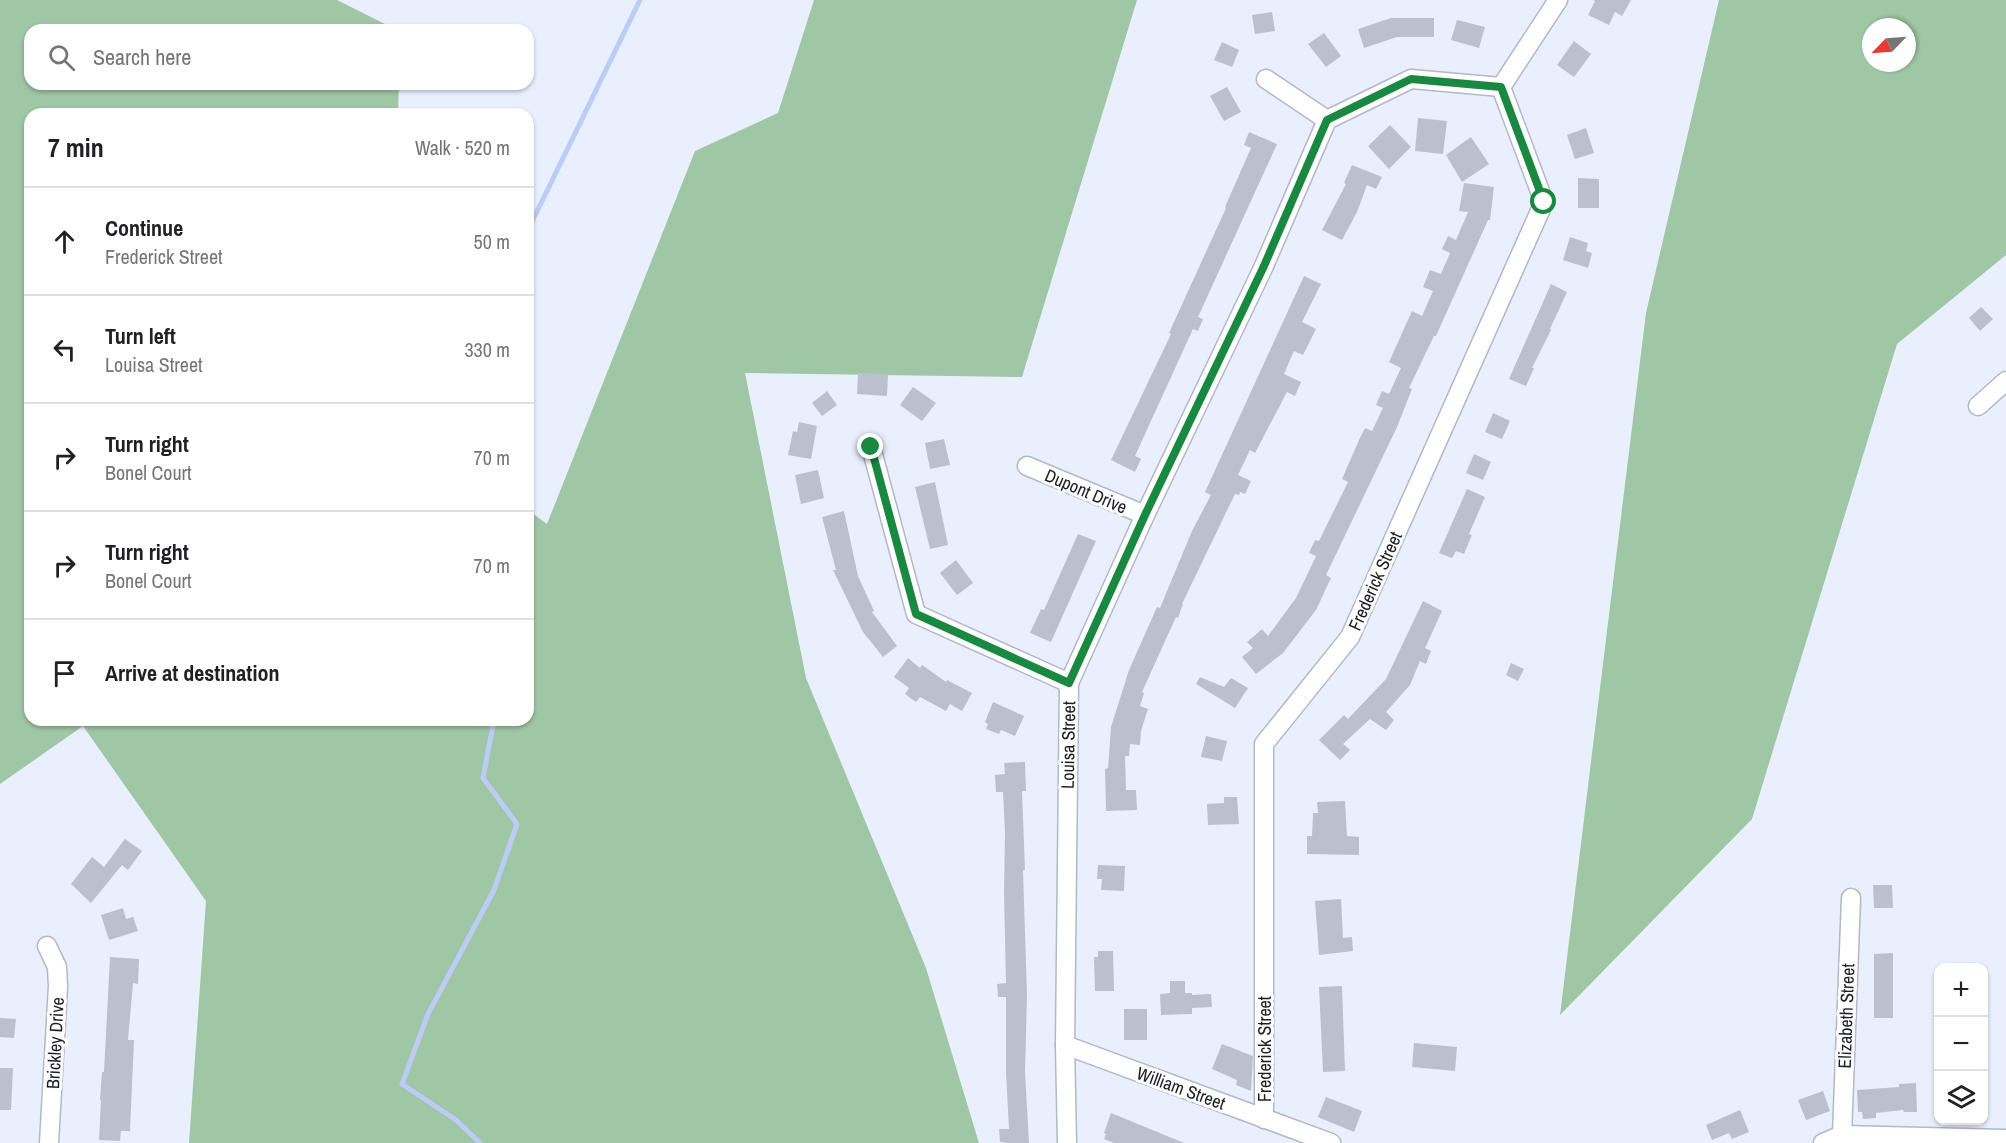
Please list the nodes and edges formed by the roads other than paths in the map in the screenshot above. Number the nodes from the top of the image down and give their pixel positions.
1 (1558, 0) edge
2 (1266, 79) dead end
3 (1501, 87) junction
4 (1327, 120) junction
5 (2006, 381) edge
6 (1978, 406) dead end
7 (871, 447) dead end
8 (1027, 466) dead end
9 (1145, 515) junction
10 (1069, 683) junction
11 (1851, 898) dead end
12 (47, 945) dead end
13 (1065, 1045) junction
14 (1264, 1119) junction
15 (1842, 1136) junction
16 (2006, 1139) edge
17 (49, 1143) edge
18 (1067, 1143) edge
19 (1331, 1143) edge
20 (1823, 1143) edge

1 - 3 street
2 - 4 street
3 - 4 street
3 - 14 street, Frederick Street
4 - 9 street, Louisa Street
5 - 6 street
7 - 10 street
8 - 9 street, Dupont Drive
9 - 10 street, Louisa Street
10 - 13 street, Louisa Street
11 - 15 street, Elizabeth Street
12 - 17 street, Brickley Drive
13 - 14 street, William Street
13 - 18 street, Louisa Street
14 - 19 street, William Street
15 - 16 street
15 - 20 street

